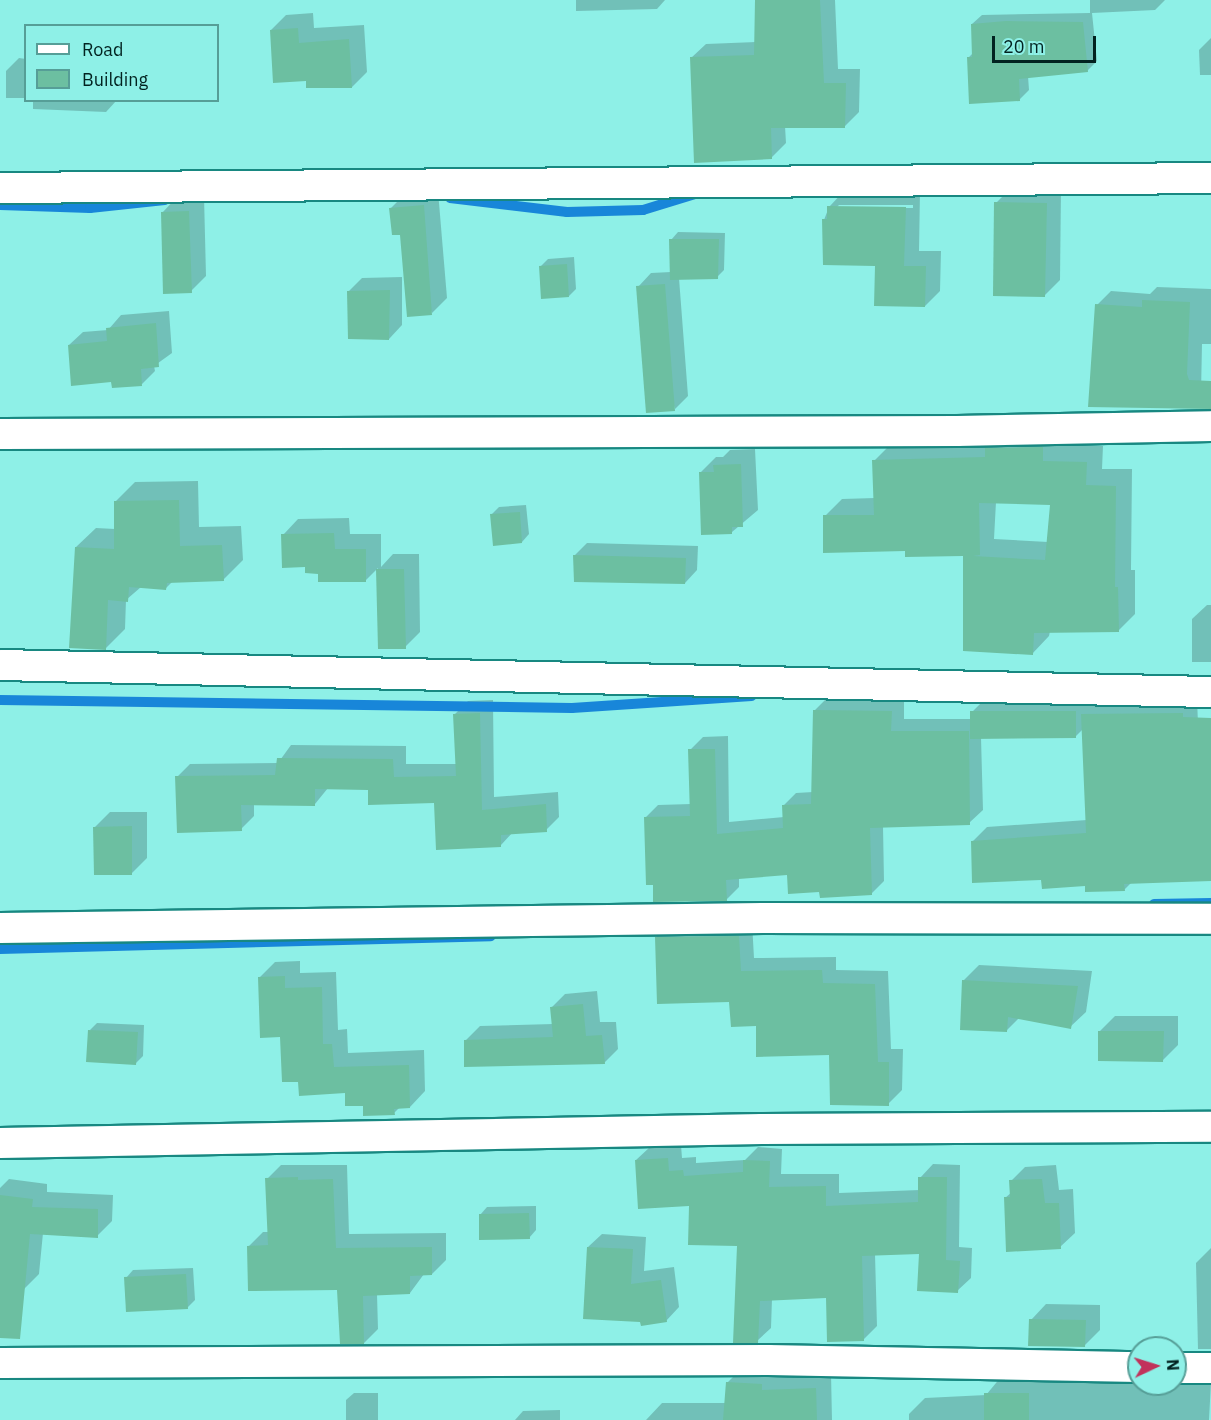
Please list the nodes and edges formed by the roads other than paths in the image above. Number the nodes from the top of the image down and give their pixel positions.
1 (1211, 178) edge
2 (0, 188) edge
3 (1211, 426) edge
4 (0, 434) edge
5 (0, 665) edge
6 (1211, 692) edge
7 (1211, 919) edge
8 (0, 928) edge
9 (1211, 1127) edge
10 (0, 1143) edge
11 (0, 1364) edge
12 (1127, 1367) edge
13 (1187, 1368) edge
14 (1211, 1368) edge

1 - 2 street
3 - 4 street
5 - 6 street
7 - 8 street
9 - 10 street
11 - 12 street
13 - 14 street

